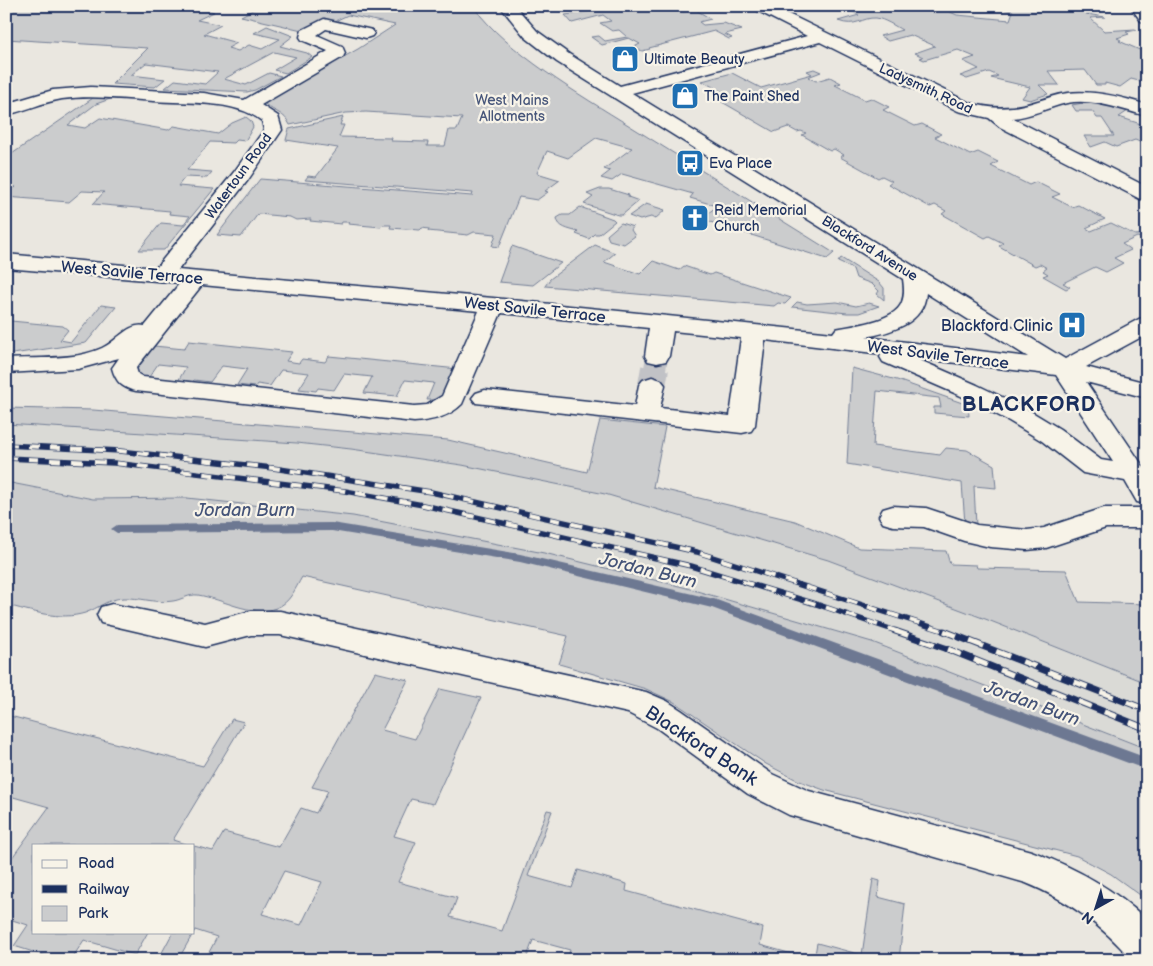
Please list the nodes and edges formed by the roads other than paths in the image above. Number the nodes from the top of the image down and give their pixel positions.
1 (507, 6) edge
2 (759, 6) edge
3 (1137, 6) edge
4 (1147, 18) edge
5 (366, 33) dead end
6 (820, 37) junction
7 (618, 92) junction
8 (247, 106) junction
9 (12, 108) edge
10 (1147, 110) edge
11 (996, 115) junction
12 (1147, 195) edge
13 (6, 261) edge
14 (914, 275) junction
15 (180, 276) junction
16 (493, 305) junction
17 (662, 322) junction
18 (1147, 324) edge
19 (754, 332) junction
20 (812, 338) junction
21 (862, 344) junction
22 (657, 356) tunnel mouth
23 (6, 366) edge
24 (1064, 369) junction
25 (652, 385) tunnel mouth
26 (1147, 391) edge
27 (485, 398) dead end
28 (646, 415) junction
29 (1140, 484) edge
30 (892, 516) dead end
31 (1147, 518) edge
32 (112, 615) dead end
33 (1147, 948) edge

1 - 7 street, Blackford Avenue
2 - 6 street, Ladysmith Road
3 - 4 street
5 - 8 street
6 - 7 street
6 - 11 street, Ladysmith Road
7 - 14 street, Blackford Avenue
8 - 9 street, Watertoun Road
8 - 15 street, Watertoun Road
10 - 11 street
11 - 12 street, Ladysmith Road
13 - 15 street, West Savile Terrace
14 - 20 street
14 - 24 street, Blackford Avenue
15 - 16 street, West Savile Terrace
15 - 16 street
15 - 23 street
16 - 17 street, West Savile Terrace
17 - 19 street, West Savile Terrace
17 - 22 street
18 - 24 street
19 - 20 street, West Savile Terrace
19 - 28 street
20 - 21 street, West Savile Terrace
21 - 24 street, West Savile Terrace
21 - 29 street
24 - 26 street
24 - 29 street, Blackford Avenue
25 - 28 street
27 - 28 street
30 - 31 street
32 - 33 street, Blackford Bank

